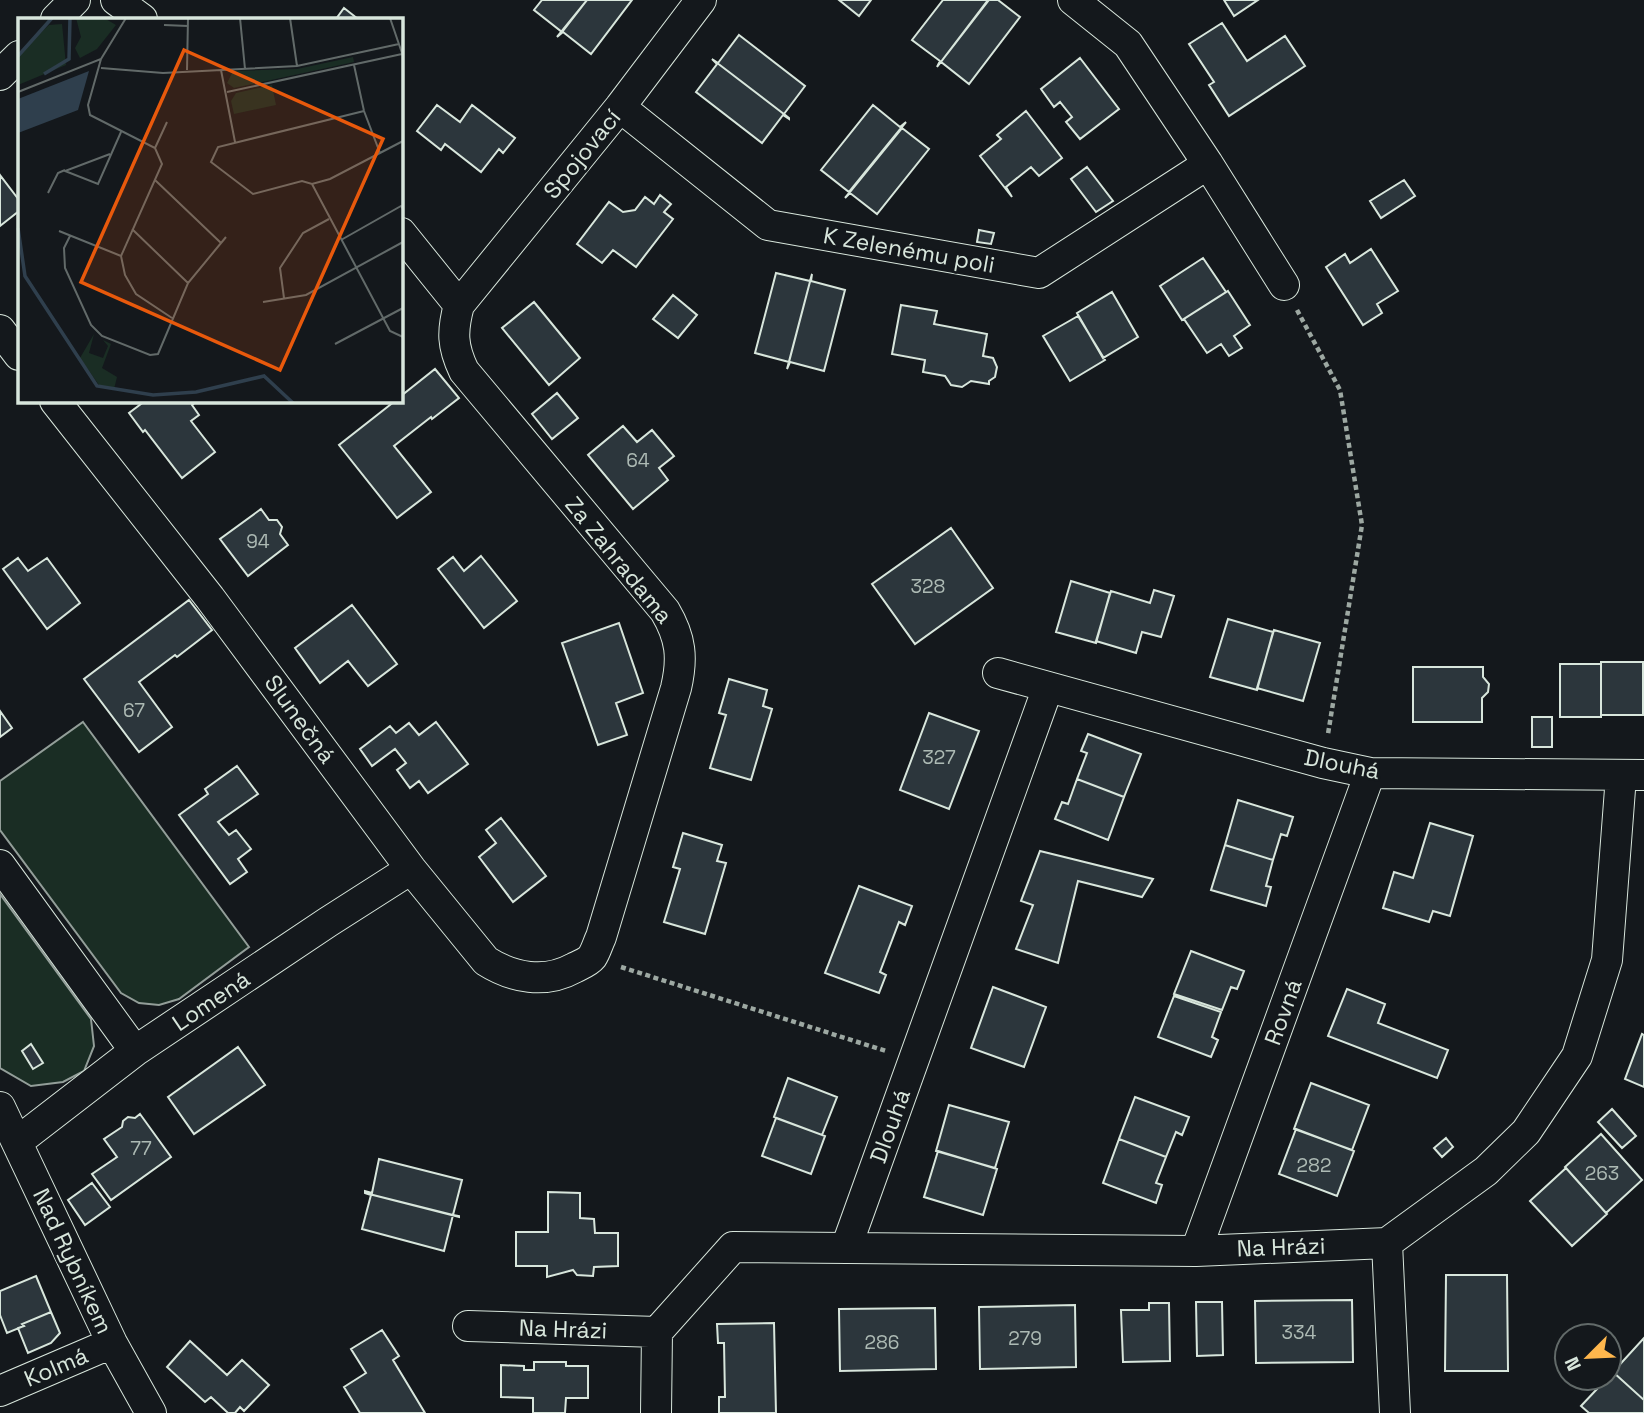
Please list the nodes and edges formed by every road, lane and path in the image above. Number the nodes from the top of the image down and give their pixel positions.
1 (75, 0) edge
2 (116, 0) edge
3 (701, 0) edge
4 (1073, 0) edge
5 (57, 18) edge
6 (141, 18) edge
7 (18, 56) edge
8 (0, 75) edge
9 (620, 107) junction
10 (1208, 164) junction
11 (402, 234) edge
12 (1284, 285) joint
13 (459, 305) junction
14 (0, 330) edge
15 (18, 354) edge
16 (56, 402) edge
17 (998, 673) dead end
18 (1048, 687) junction
19 (1323, 763) junction
20 (1370, 774) junction
21 (1632, 775) edge
22 (0, 865) edge
23 (411, 869) junction
24 (584, 962) junction
25 (135, 1051) junction
26 (914, 1059) junction
27 (0, 1107) edge
28 (17, 1142) junction
29 (1387, 1243) junction
30 (846, 1248) junction
31 (1196, 1251) junction
32 (468, 1325) dead end
33 (657, 1332) junction
34 (112, 1343) junction
35 (0, 1391) edge
36 (151, 1413) edge
37 (656, 1413) edge
38 (1395, 1413) edge

1 - 5 street
2 - 6 street
3 - 9 street, Spojovací
4 - 10 street
7 - 8 street
9 - 10 street, K Zelenému poli
9 - 13 street, Spojovací
10 - 12 street
11 - 13 street
12 - 19 path
13 - 24 street, Za Zahradama
14 - 15 street
16 - 23 street, Slunečná
17 - 18 street, Dlouhá
18 - 19 street, Dlouhá
18 - 26 street, Dlouhá
19 - 20 street, Dlouhá
20 - 21 street, Dlouhá
20 - 31 street, Rovná
21 - 29 street
22 - 25 street
23 - 24 street, Slunečná
23 - 25 street, Lomená
24 - 26 path
25 - 28 street, Lomená
26 - 30 street, Dlouhá
27 - 28 street, Nad Rybníkem
28 - 34 street, Nad Rybníkem
29 - 31 street, Na Hrázi
29 - 38 street
30 - 31 street, Na Hrázi
30 - 33 street, Na Hrázi
32 - 33 street, Na Hrázi
33 - 37 street
34 - 35 street, Kolmá
34 - 36 street, Nad Rybníkem

